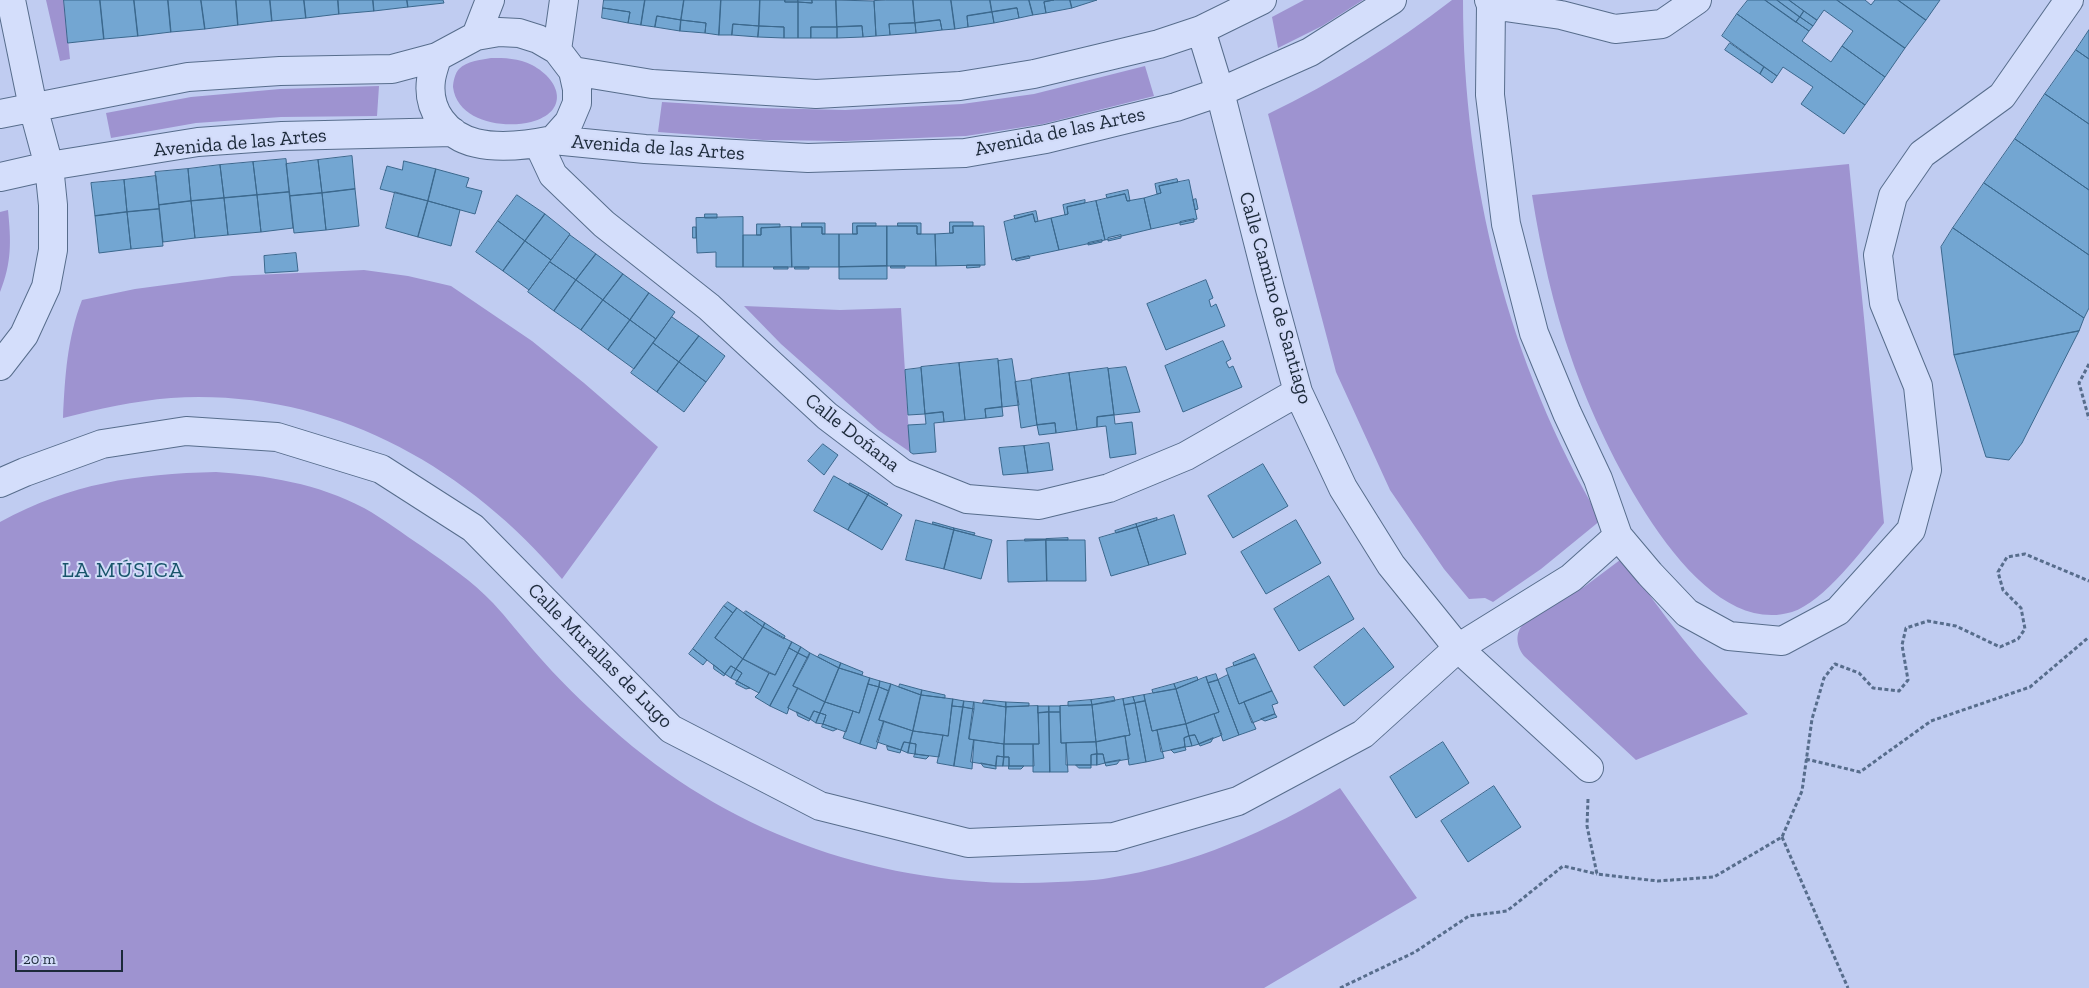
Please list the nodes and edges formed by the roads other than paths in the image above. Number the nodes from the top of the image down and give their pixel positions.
1 (11, 0) edge
2 (490, 0) edge
3 (564, 0) edge
4 (1262, 0) edge
5 (1392, 0) edge
6 (1697, 0) edge
7 (2069, 0) edge
8 (1490, 2) edge
9 (1201, 30) junction
10 (476, 36) junction
11 (437, 57) junction
12 (565, 60) junction
13 (1220, 92) junction
14 (33, 107) junction
15 (0, 114) edge
16 (453, 132) junction
17 (546, 141) junction
18 (49, 166) junction
19 (0, 177) edge
20 (0, 366) edge
21 (1298, 392) junction
22 (0, 483) edge
23 (1618, 536) junction
24 (1458, 648) junction
25 (1589, 768) road end

1 - 14 street
2 - 10 street
3 - 12 street
4 - 9 street
5 - 13 street, Avenida de las Artes
6 - 8 street
7 - 23 street
8 - 23 street
9 - 12 street
9 - 13 street, Calle Camino de Santiago
10 - 11 street
10 - 12 street
11 - 14 street
11 - 16 street
12 - 17 street
13 - 17 street, Avenida de las Artes
13 - 21 street, Calle Camino de Santiago
14 - 15 street
14 - 18 street
16 - 17 street
16 - 18 street, Avenida de las Artes
17 - 21 street, Calle Doñana
18 - 19 street, Avenida de las Artes
18 - 20 street
21 - 24 street, Calle Camino de Santiago
22 - 24 street, Calle Murallas de Lugo
23 - 24 street, Calle Murallas de Lugo
24 - 25 street, Calle Camino de Santiago

